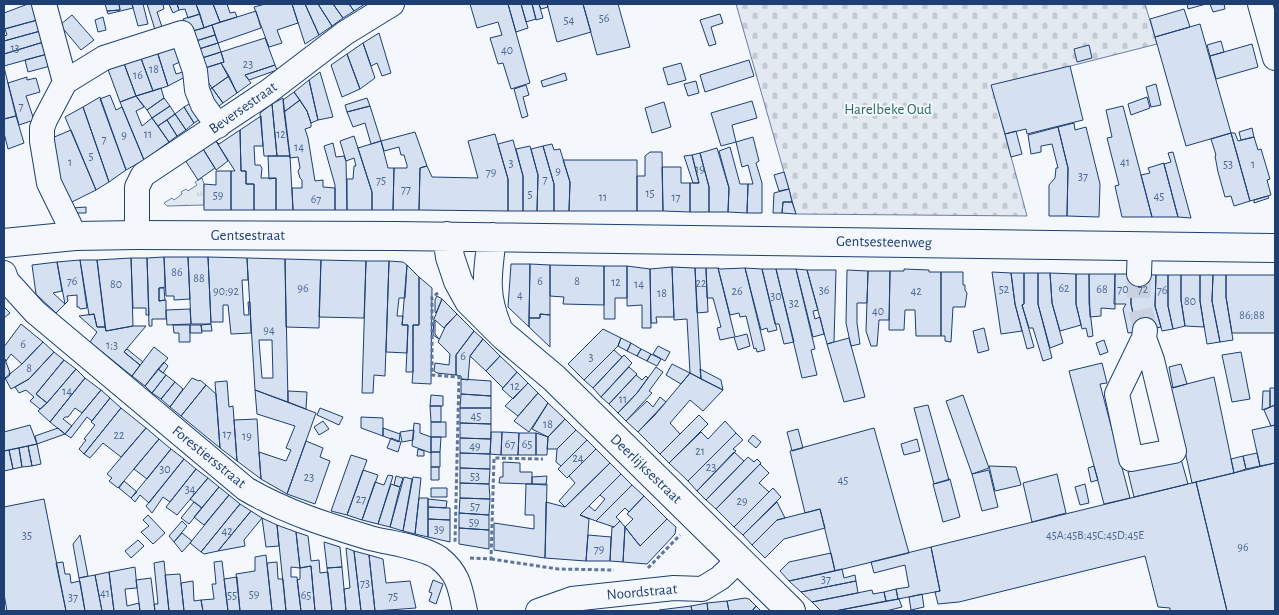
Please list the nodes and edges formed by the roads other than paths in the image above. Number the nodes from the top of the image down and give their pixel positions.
1 (44, 4) edge
2 (392, 4) edge
3 (1260, 4) edge
4 (1275, 58) edge
5 (65, 82) junction
6 (218, 126) junction
7 (137, 235) junction
8 (75, 236) junction
9 (448, 236) junction
10 (492, 237) junction
11 (4, 243) edge
12 (1140, 246) junction
13 (1275, 248) edge
14 (4, 274) edge
15 (1139, 274) tunnel mouth
16 (498, 329) junction
17 (739, 560) junction
18 (465, 611) edge
19 (538, 611) edge
20 (791, 611) edge

1 - 5 street
2 - 6 street, Beversestraat
3 - 4 street
5 - 6 street
5 - 8 street
6 - 7 street, Beversestraat
7 - 8 main road, Gentsestraat
7 - 9 main road, Gentsestraat
8 - 11 main road, Gentsestraat
9 - 10 main road, Gentsestraat
9 - 16 main road, Deerlijksestraat
10 - 12 main road, Gentsesteenweg
10 - 16 main road, Deerlijksestraat
12 - 13 main road, Gentsesteenweg
12 - 15 street
14 - 18 street, Forestiersstraat
16 - 17 main road, Deerlijksestraat
17 - 19 street, Noordstraat
17 - 20 main road, Deerlijksestraat

